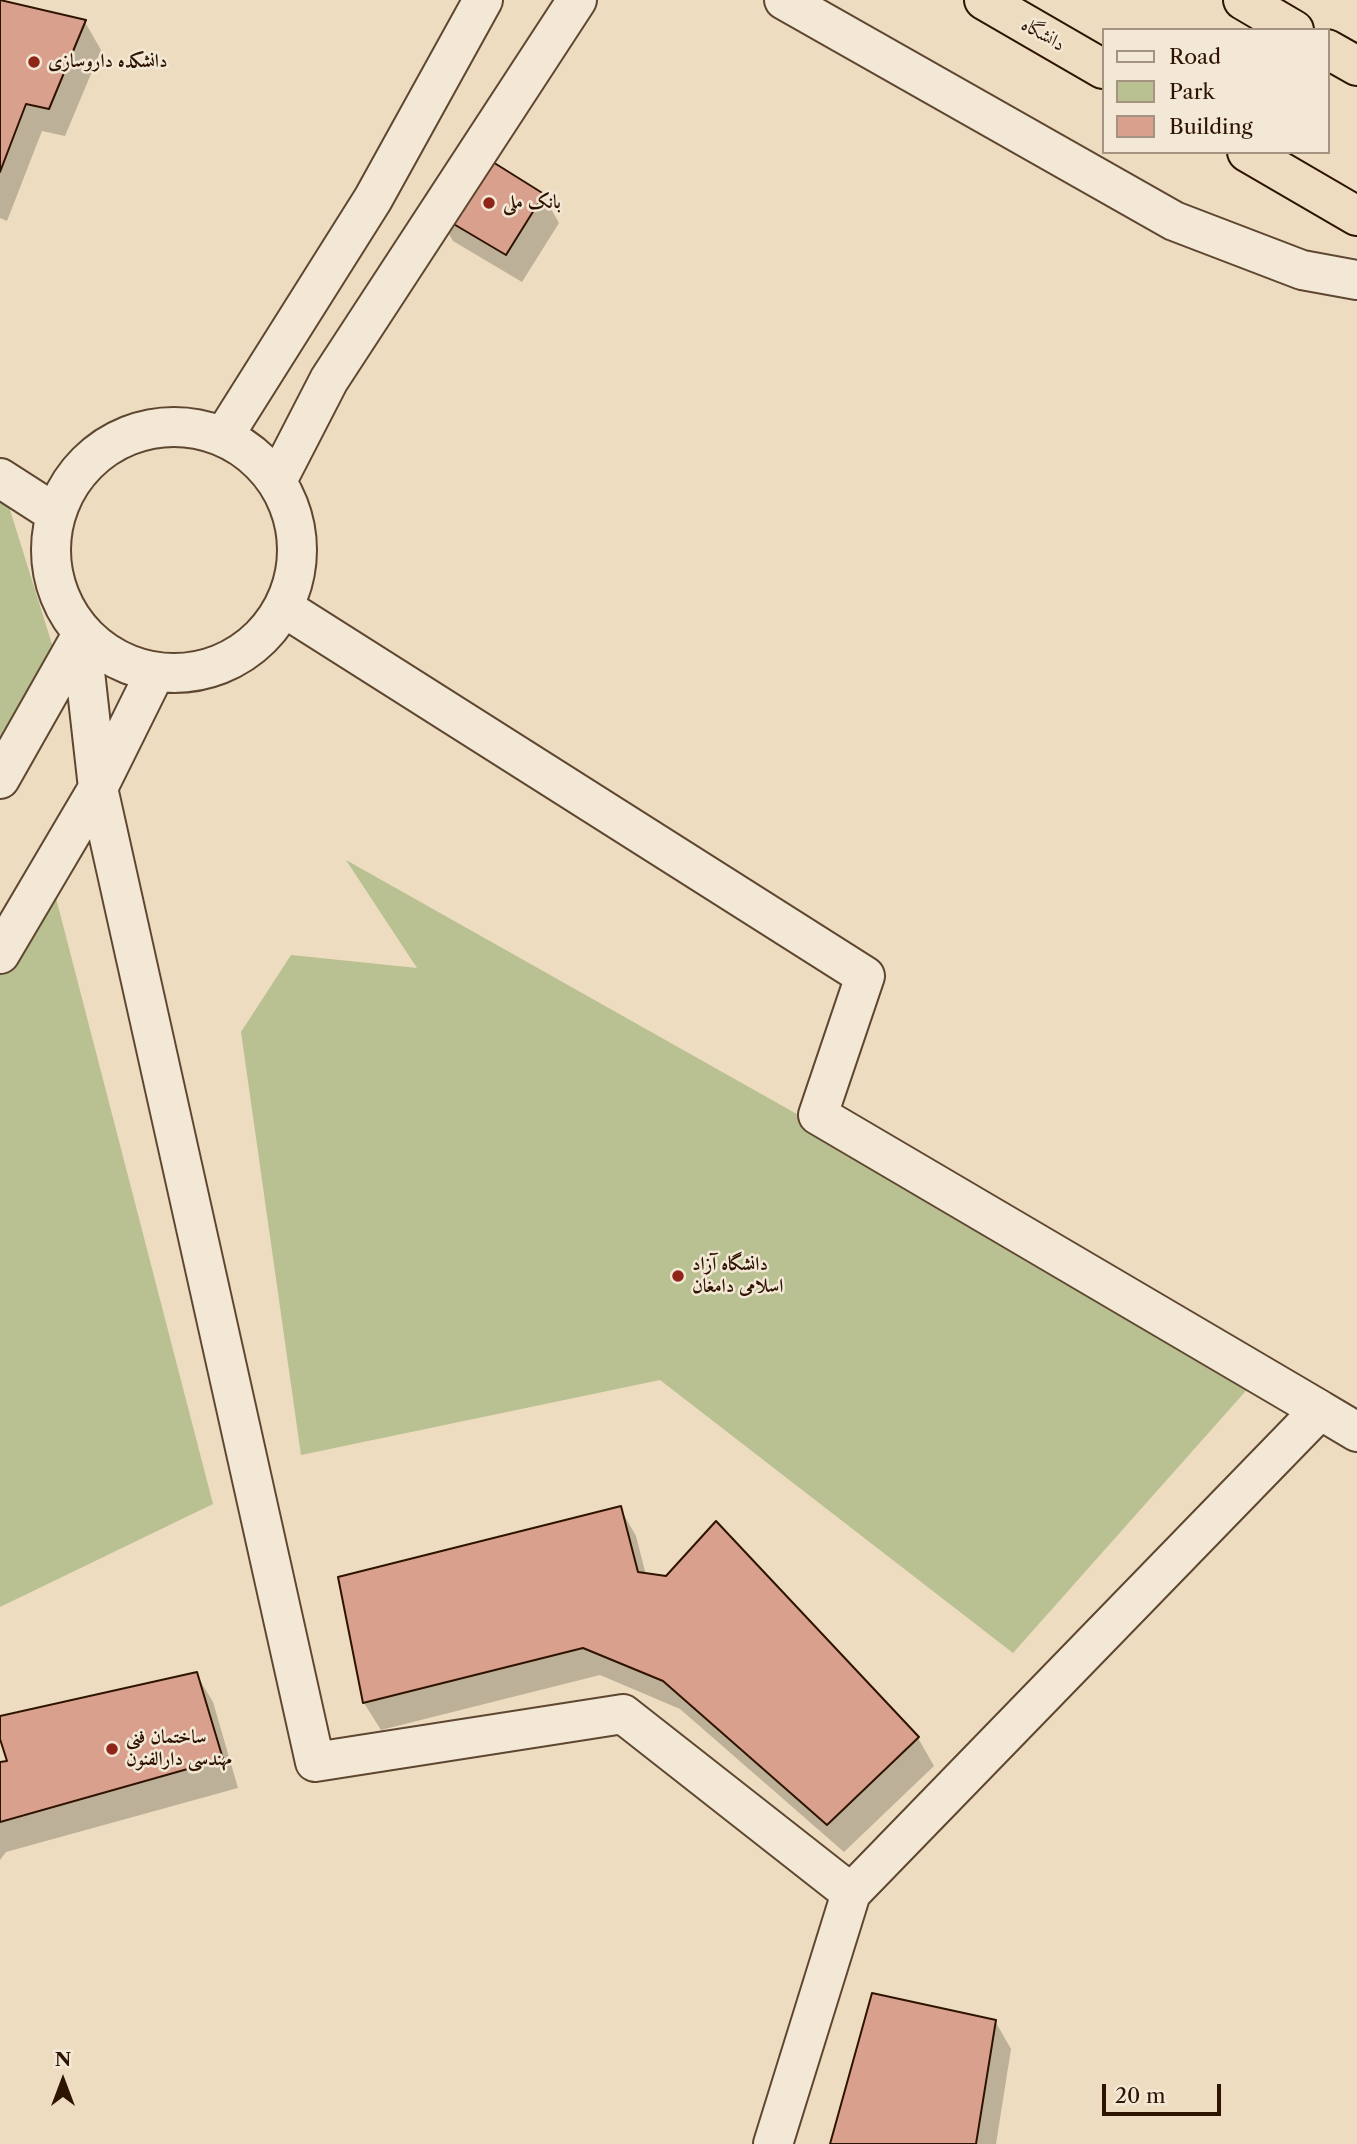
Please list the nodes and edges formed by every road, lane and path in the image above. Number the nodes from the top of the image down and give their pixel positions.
1 (483, 0) edge
2 (577, 0) edge
3 (784, 0) edge
4 (984, 0) edge
5 (1243, 0) edge
6 (1291, 28) edge
7 (1329, 50) edge
8 (1357, 66) edge
9 (1102, 68) edge
10 (1250, 154) edge
11 (1357, 216) edge
12 (1357, 280) edge
13 (225, 434) junction
14 (0, 478) edge
15 (278, 479) junction
16 (53, 512) junction
17 (286, 609) junction
18 (81, 636) junction
19 (154, 676) junction
20 (0, 779) edge
21 (99, 788) junction
22 (0, 954) edge
23 (1320, 1410) junction
24 (1357, 1432) edge
25 (851, 1893) junction
26 (774, 2144) edge

1 - 13 street
2 - 15 street
3 - 12 street
4 - 9 highway, دانشگاه
5 - 6 highway
7 - 8 highway
10 - 11 highway
13 - 15 street
13 - 16 street
14 - 16 street
15 - 17 street
16 - 18 street
17 - 19 street
17 - 23 street
18 - 19 street
18 - 20 street
18 - 21 street
19 - 21 street
21 - 22 street
21 - 25 street
23 - 24 street
23 - 25 street
25 - 26 street

